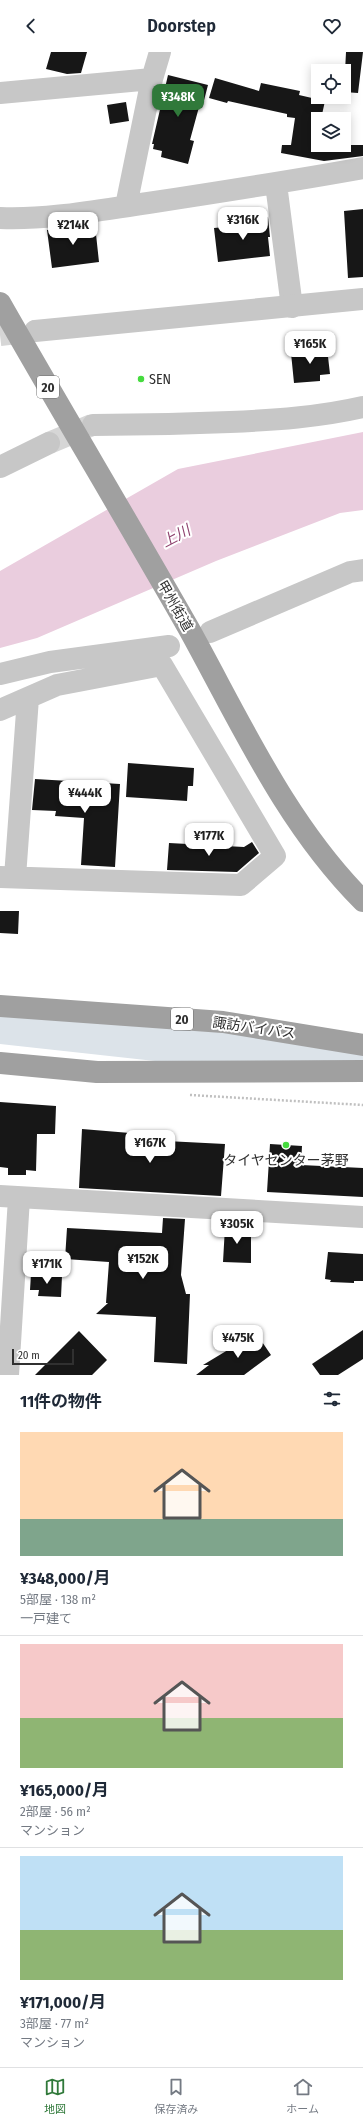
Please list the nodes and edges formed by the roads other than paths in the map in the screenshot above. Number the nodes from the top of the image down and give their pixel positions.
1 (160, 52) edge
2 (152, 79) junction
3 (0, 93) edge
4 (363, 168) edge
5 (276, 184) junction
6 (126, 206) junction
7 (0, 218) edge
8 (363, 299) edge
9 (0, 303) edge
10 (292, 307) junction
11 (35, 331) tunnel mouth
12 (363, 407) edge
13 (93, 424) tunnel mouth
14 (48, 443) tunnel mouth
15 (0, 467) edge
16 (363, 570) edge
17 (210, 632) dead end
18 (169, 646) dead end
19 (0, 674) edge
20 (28, 698) junction
21 (0, 710) edge
22 (8, 877) edge
23 (363, 901) edge
24 (0, 1006) edge
25 (363, 1045) edge
26 (0, 1063) edge
27 (363, 1071) edge
28 (10, 1197) edge
29 (363, 1217) edge
30 (8, 1375) edge

1 - 2 street
2 - 3 street
2 - 6 street
4 - 5 street
5 - 6 street
5 - 10 street
6 - 7 street
8 - 10 street
9 - 23 highway, 甲州街道 / 20
10 - 11 street
12 - 13 street
14 - 15 street
16 - 17 street
18 - 19 street
20 - 21 street
20 - 22 street
20 - 22 street
24 - 25 highway, 諏訪バイパス / 20
26 - 27 highway
28 - 29 street
28 - 30 street

